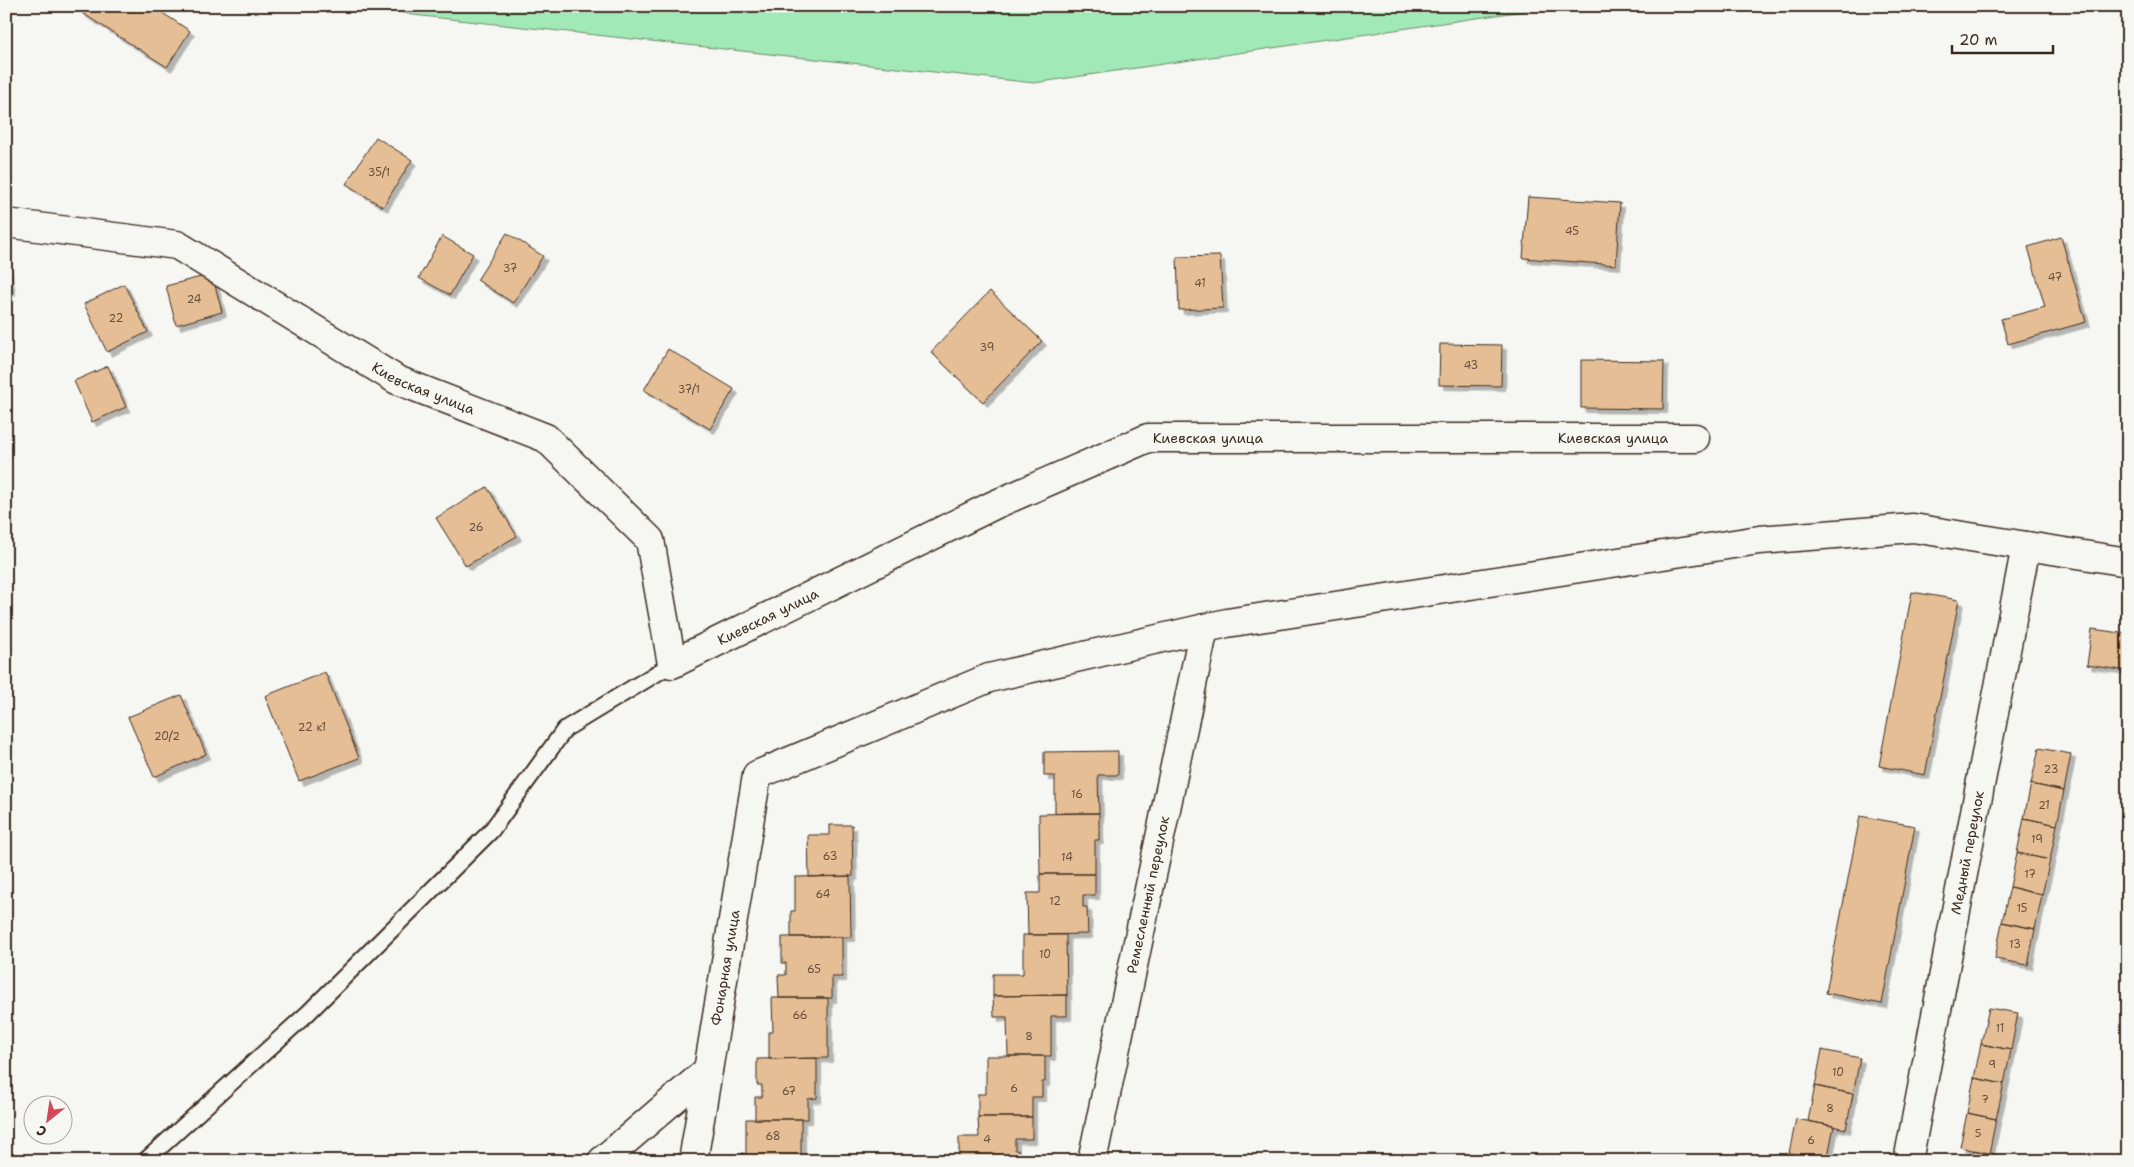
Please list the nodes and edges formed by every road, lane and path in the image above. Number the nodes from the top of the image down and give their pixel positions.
1 (6, 223) edge
2 (1695, 438) dead end
3 (2026, 546) junction
4 (2128, 562) edge
5 (1204, 628) junction
6 (672, 664) junction
7 (708, 1070) junction
8 (145, 1161) edge
9 (602, 1161) edge
10 (693, 1161) edge
11 (1092, 1161) edge
12 (1908, 1161) edge

1 - 6 street, Киевская улица
2 - 6 street, Киевская улица
3 - 4 street
3 - 5 street
3 - 12 street, Медный переулок
5 - 7 street, Фонарная улица
5 - 11 street, Ремесленный переулок
6 - 8 lane
7 - 9 street
7 - 10 street, Фонарная улица

